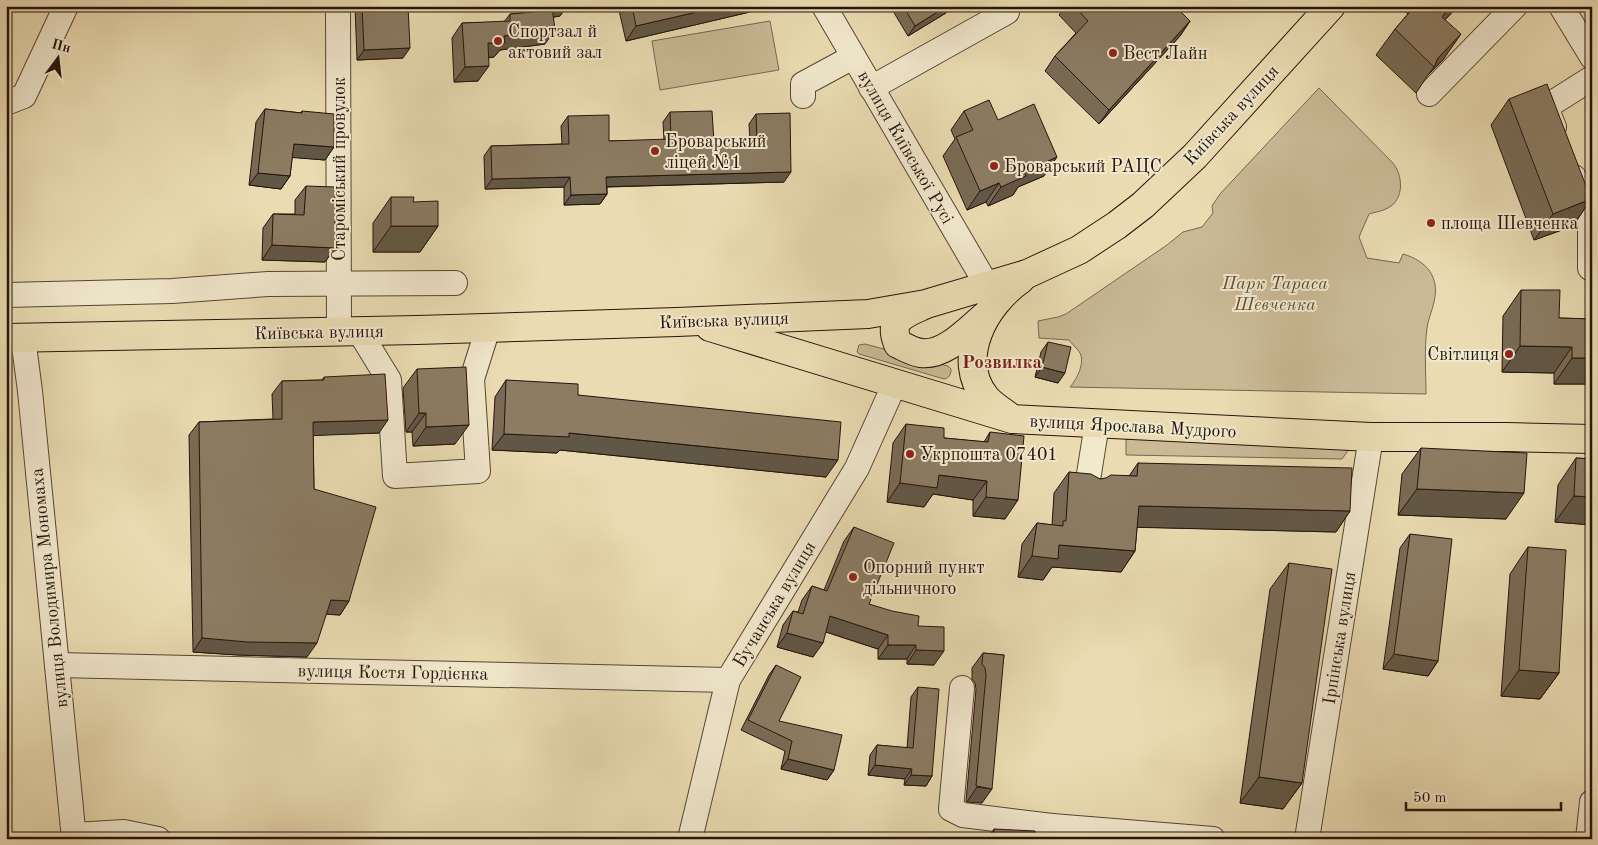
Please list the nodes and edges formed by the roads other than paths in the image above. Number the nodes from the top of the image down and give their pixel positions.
1 (66, 6) edge
2 (338, 6) edge
3 (824, 6) edge
4 (1331, 6) edge
5 (1515, 6) edge
6 (1561, 6) edge
7 (1007, 12) dead end
8 (853, 57) junction
9 (1592, 57) edge
10 (1592, 78) edge
11 (871, 88) junction
12 (1429, 94) dead end
13 (803, 96) dead end
14 (6, 103) edge
15 (1592, 268) edge
16 (1027, 274) junction
17 (454, 283) dead end
18 (340, 284) junction
19 (988, 287) junction
20 (6, 295) edge
21 (926, 304) junction
22 (986, 315) junction
23 (689, 321) junction
24 (488, 328) junction
25 (349, 331) junction
26 (15, 338) edge
27 (895, 383) junction
28 (1012, 419) junction
29 (1097, 424) junction
30 (1371, 437) junction
31 (1592, 439) edge
32 (1087, 486) edge
33 (57, 665) junction
34 (728, 680) junction
35 (962, 688) dead end
36 (1592, 802) edge
37 (1051, 832) edge
38 (74, 837) edge
39 (158, 839) edge
40 (690, 839) edge
41 (1213, 839) edge
42 (1307, 839) edge
43 (1588, 839) edge

1 - 14 street
2 - 18 street, Староміський провулок
3 - 8 street, вулиця Київської Русі
4 - 16 main road, Київська вулиця
5 - 12 street
6 - 9 street
7 - 11 street
8 - 11 street, вулиця Київської Русі
8 - 13 street
10 - 15 street
11 - 19 street, вулиця Київської Русі
16 - 19 main road, Київська вулиця
16 - 22 main road
17 - 18 street
18 - 20 street
18 - 25 street, Староміський провулок
19 - 21 main road, Київська вулиця
21 - 22 main road
21 - 23 main road, Київська вулиця
22 - 28 main road
23 - 24 main road, Київська вулиця
23 - 27 main road, вулиця Ярослава Мудрого
24 - 25 main road, Київська вулиця
24 - 25 street
25 - 26 main road, Київська вулиця
26 - 33 street, вулиця Володимира Мономаха
27 - 28 main road, вулиця Ярослава Мудрого
27 - 34 street, Бучанська вулиця
28 - 29 main road, вулиця Ярослава Мудрого
29 - 30 main road, вулиця Ярослава Мудрого
29 - 32 street
30 - 31 main road, вулиця Ярослава Мудрого
30 - 42 street, Ірпінська вулиця
33 - 34 street, вулиця Костя Гордієнка
33 - 38 street, вулиця Володимира Мономаха
34 - 40 street, Бучанська вулиця
35 - 37 street
36 - 43 street
37 - 41 street
38 - 39 street

